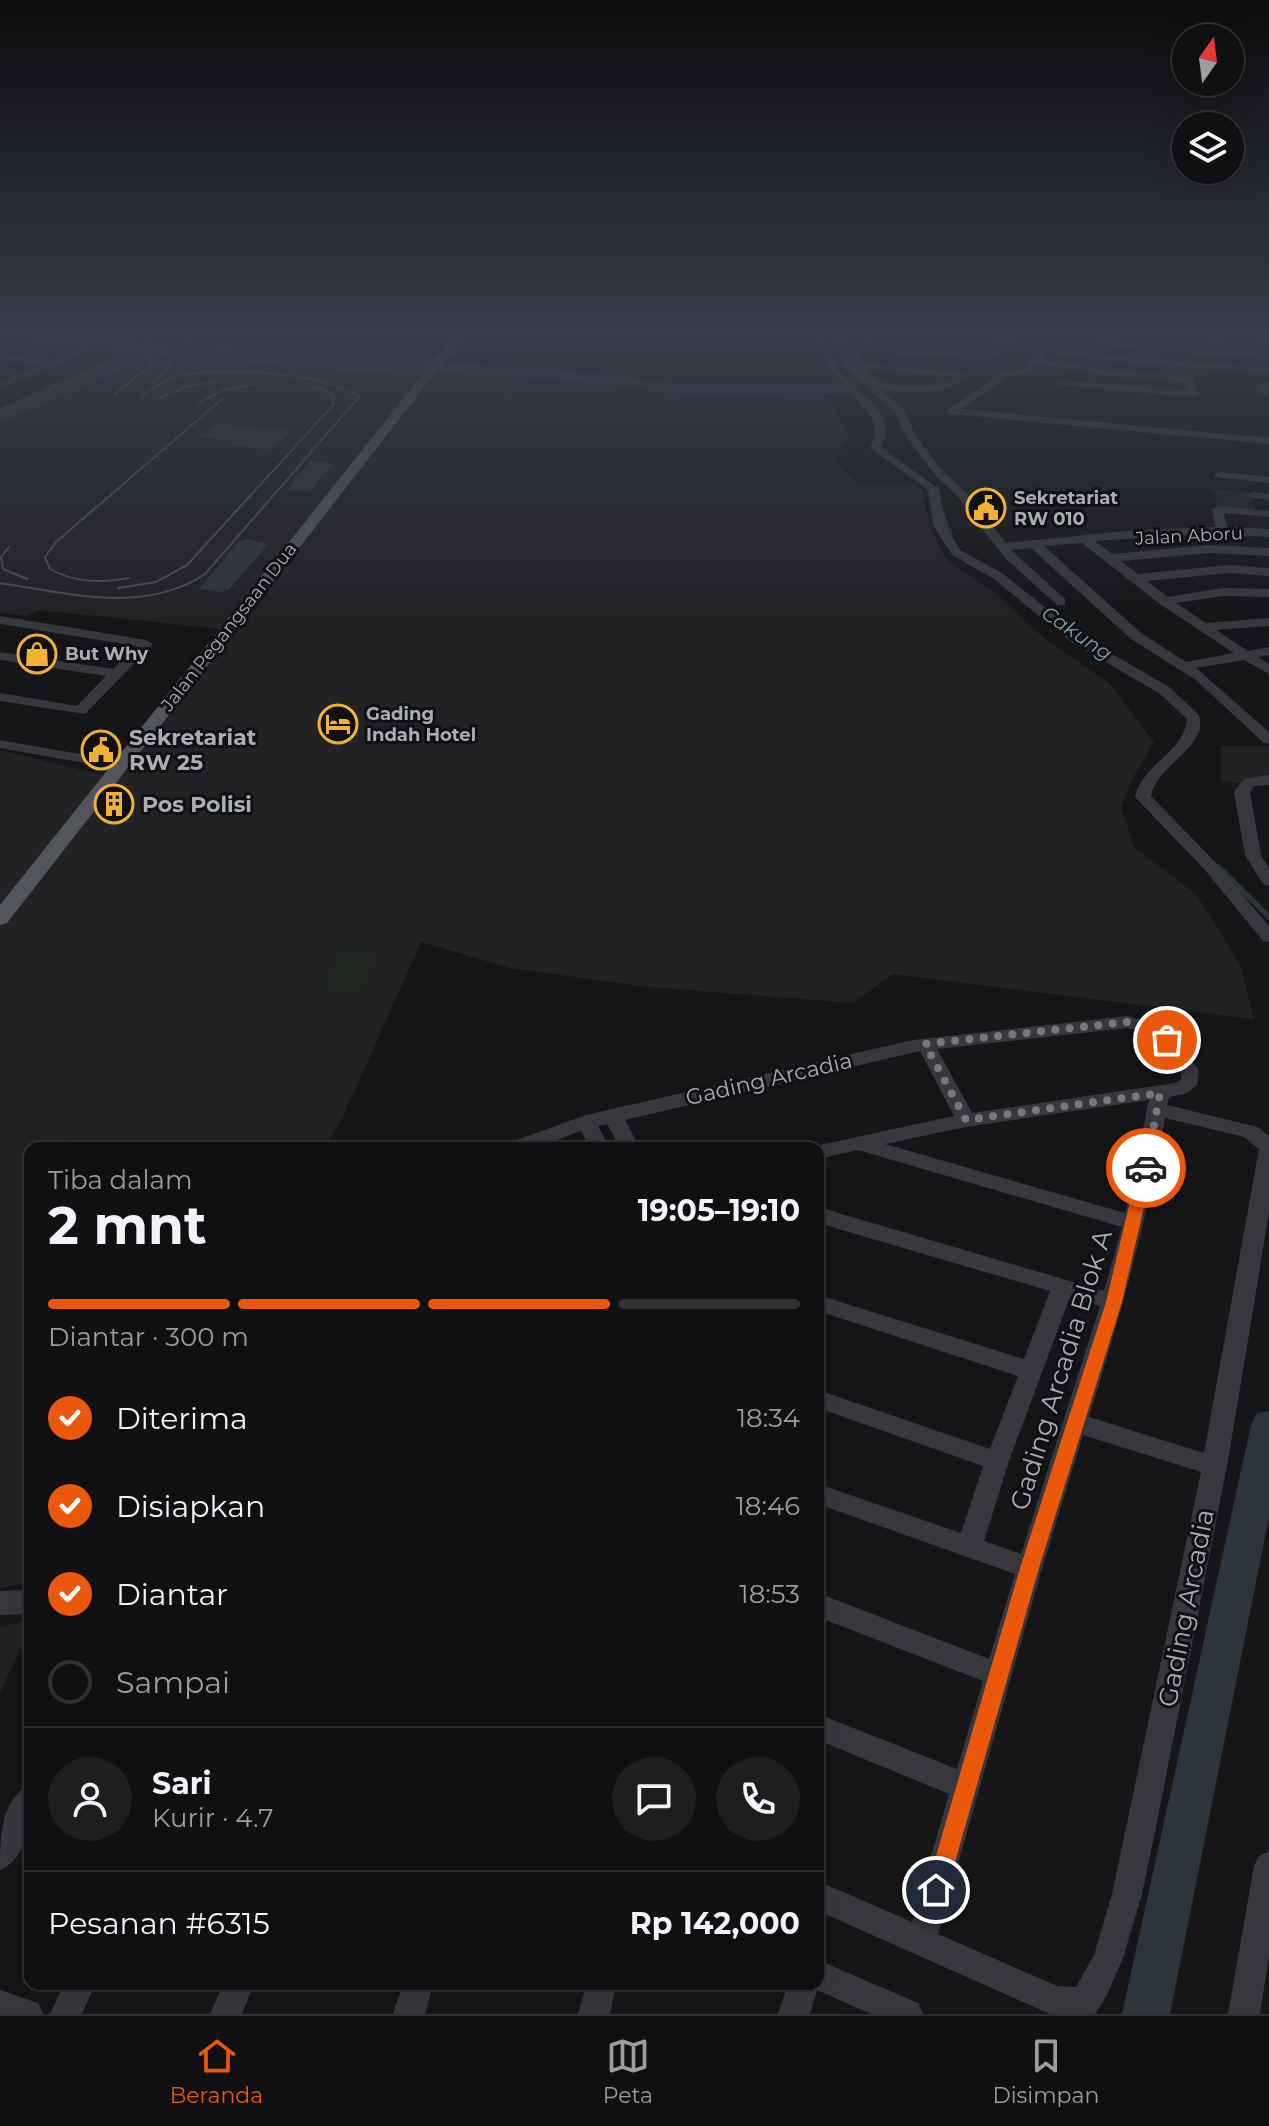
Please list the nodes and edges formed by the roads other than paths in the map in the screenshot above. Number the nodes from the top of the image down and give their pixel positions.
1 (384, 430) edge
2 (881, 430) edge
3 (909, 430) edge
4 (1152, 430) edge
5 (1269, 441) edge
6 (1220, 475) dead end
7 (1249, 478) junction
8 (1269, 480) edge
9 (1253, 495) junction
10 (1269, 497) edge
11 (1255, 512) junction
12 (1269, 514) edge
13 (1221, 528) junction
14 (1269, 533) edge
15 (1085, 539) junction
16 (1034, 544) junction
17 (1005, 551) junction
18 (1269, 552) edge
19 (979, 557) dead end
20 (1111, 558) junction
21 (1269, 572) edge
22 (1136, 578) junction
23 (1269, 593) edge
24 (1164, 601) junction
25 (1061, 602) dead end
26 (0, 620) edge
27 (1269, 622) edge
28 (1203, 627) junction
29 (1269, 651) edge
30 (1245, 654) junction
31 (0, 656) edge
32 (1186, 666) junction
33 (1269, 670) edge
34 (117, 674) junction
35 (0, 697) edge
36 (1269, 740) edge
37 (0, 744) edge
38 (119, 765) junction
39 (1269, 780) edge
40 (1269, 881) edge
41 (0, 919) edge
42 (1269, 937) edge
43 (925, 1044) junction
44 (1159, 1101) junction
45 (613, 1116) junction
46 (966, 1120) junction
47 (586, 1122) junction
48 (531, 1142) edge
49 (597, 1142) edge
50 (627, 1142) edge
51 (854, 1143) junction
52 (824, 1150) edge
53 (824, 1217) edge
54 (1135, 1223) junction
55 (1063, 1287) junction
56 (1114, 1302) junction
57 (824, 1305) edge
58 (1032, 1371) junction
59 (824, 1401) edge
60 (1074, 1422) junction
61 (997, 1461) junction
62 (1215, 1466) junction
63 (824, 1496) edge
64 (969, 1548) junction
65 (1030, 1568) junction
66 (24, 1602) edge
67 (0, 1603) edge
68 (824, 1607) edge
69 (999, 1675) junction
70 (824, 1729) edge
71 (966, 1787) junction
72 (24, 1810) edge
73 (0, 1855) edge
74 (1269, 1866) edge
75 (824, 1899) edge
76 (1265, 1910) edge
77 (921, 1941) junction
78 (824, 1978) edge
79 (77, 1990) edge
80 (236, 1990) edge
81 (416, 1990) edge
82 (600, 1990) edge
83 (801, 1990) edge
84 (0, 2006) edge
85 (27, 2014) edge
86 (66, 2014) edge
87 (226, 2014) edge
88 (409, 2014) edge
89 (594, 2014) edge
90 (794, 2014) edge
91 (907, 2014) edge
92 (1244, 2014) edge

1 - 38 main road, Jalan Pegangsaan Dua
2 - 42 street
3 - 17 street
4 - 5 street
6 - 7 street
7 - 8 street
7 - 9 street
9 - 10 street
9 - 11 street
11 - 12 street
11 - 13 street
13 - 14 street
13 - 15 street
15 - 16 street
15 - 20 street
16 - 17 street
16 - 32 street
17 - 19 street
17 - 25 street
18 - 20 street, Jalan Aboru
20 - 22 street
21 - 22 street
22 - 24 street
23 - 24 street
24 - 28 street
26 - 34 street
27 - 28 street
28 - 30 street
29 - 30 street
30 - 32 street
30 - 33 street
31 - 34 street
32 - 36 street
34 - 35 street
37 - 38 street
38 - 41 main road, Jalan Pegangsaan Dua
39 - 40 street
43 - 44 street, Gading Arcadia
43 - 45 street, Gading Arcadia
43 - 46 street
44 - 46 street, Gading Arcadia
44 - 54 street, Gading Arcadia Blok A
44 - 62 street, Gading Arcadia
45 - 47 street, Gading Arcadia
45 - 50 street
46 - 51 street, Gading Arcadia
47 - 48 street, Gading Arcadia
47 - 49 street
51 - 52 street, Gading Arcadia
51 - 54 street, Gading Arcadia
53 - 55 street
54 - 56 street, Gading Arcadia Blok A
55 - 56 street
55 - 58 street
56 - 60 street, Gading Arcadia Blok A
57 - 58 street
58 - 61 street
59 - 61 street
60 - 62 street
60 - 65 street, Gading Arcadia Blok A
61 - 64 street
62 - 77 street, Gading Arcadia
63 - 64 street
64 - 65 street
65 - 69 street
66 - 67 street
68 - 69 street
69 - 71 street
70 - 71 street
71 - 77 street
72 - 73 street
74 - 76 street
75 - 77 street, Gading Arcadia
76 - 92 street
78 - 91 street
79 - 86 street
80 - 87 street
81 - 88 street
82 - 89 street
83 - 90 street
84 - 85 street

